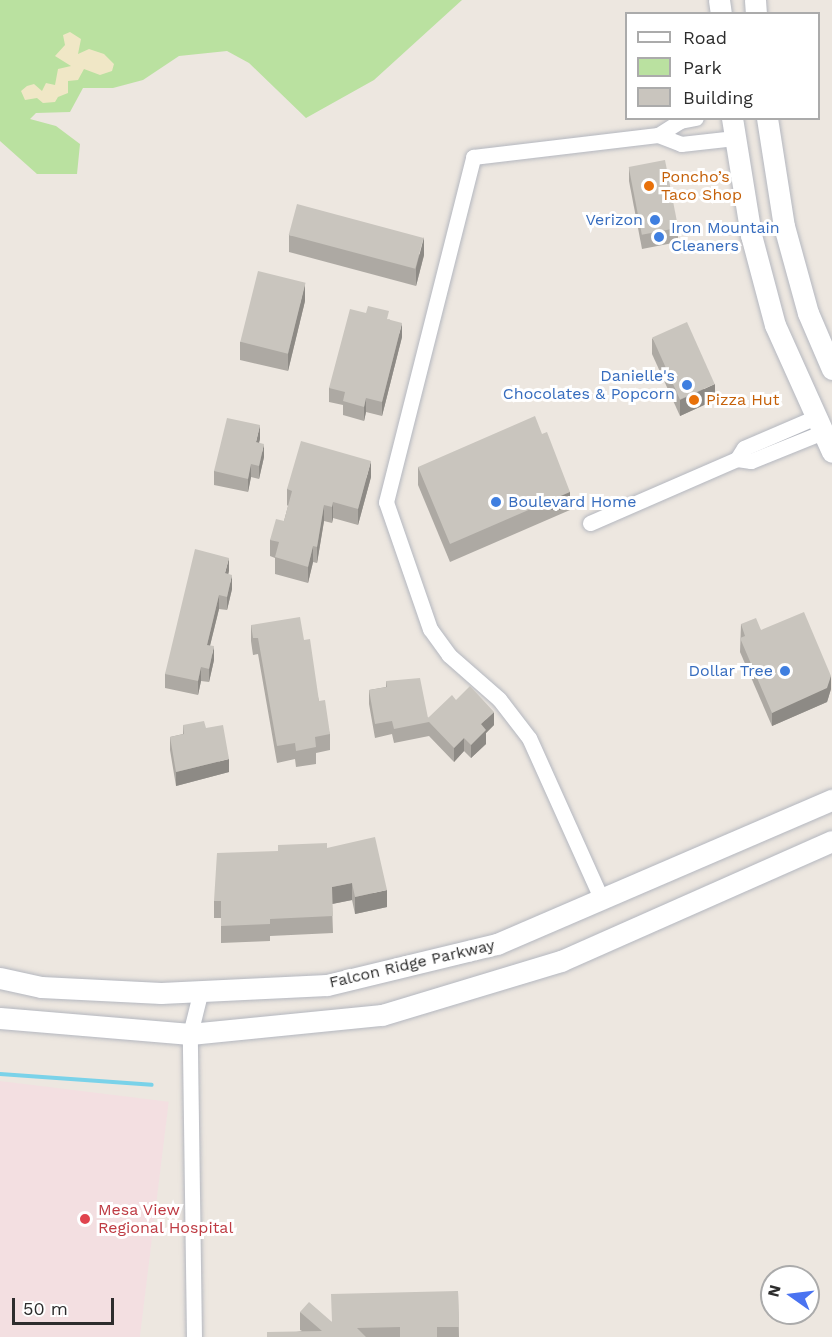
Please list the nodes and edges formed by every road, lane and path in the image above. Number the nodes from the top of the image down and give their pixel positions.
1 (685, 120) edge
2 (769, 127) edge
3 (734, 128) edge
4 (658, 135) junction
5 (832, 369) edge
6 (819, 424) junction
7 (832, 452) edge
8 (590, 523) dead end
9 (832, 800) edge
10 (832, 841) edge
11 (601, 898) junction
12 (0, 978) edge
13 (200, 994) junction
14 (0, 1018) edge
15 (190, 1034) junction
16 (194, 1337) edge

1 - 4 street
2 - 3 main road
2 - 5 main road
3 - 4 street
3 - 6 main road
4 - 11 street
6 - 7 main road
6 - 8 street
9 - 11 main road, Falcon Ridge Parkway
10 - 15 main road
11 - 13 main road, Falcon Ridge Parkway
12 - 13 main road, Falcon Ridge Parkway
13 - 15 street
14 - 15 main road
15 - 16 street

